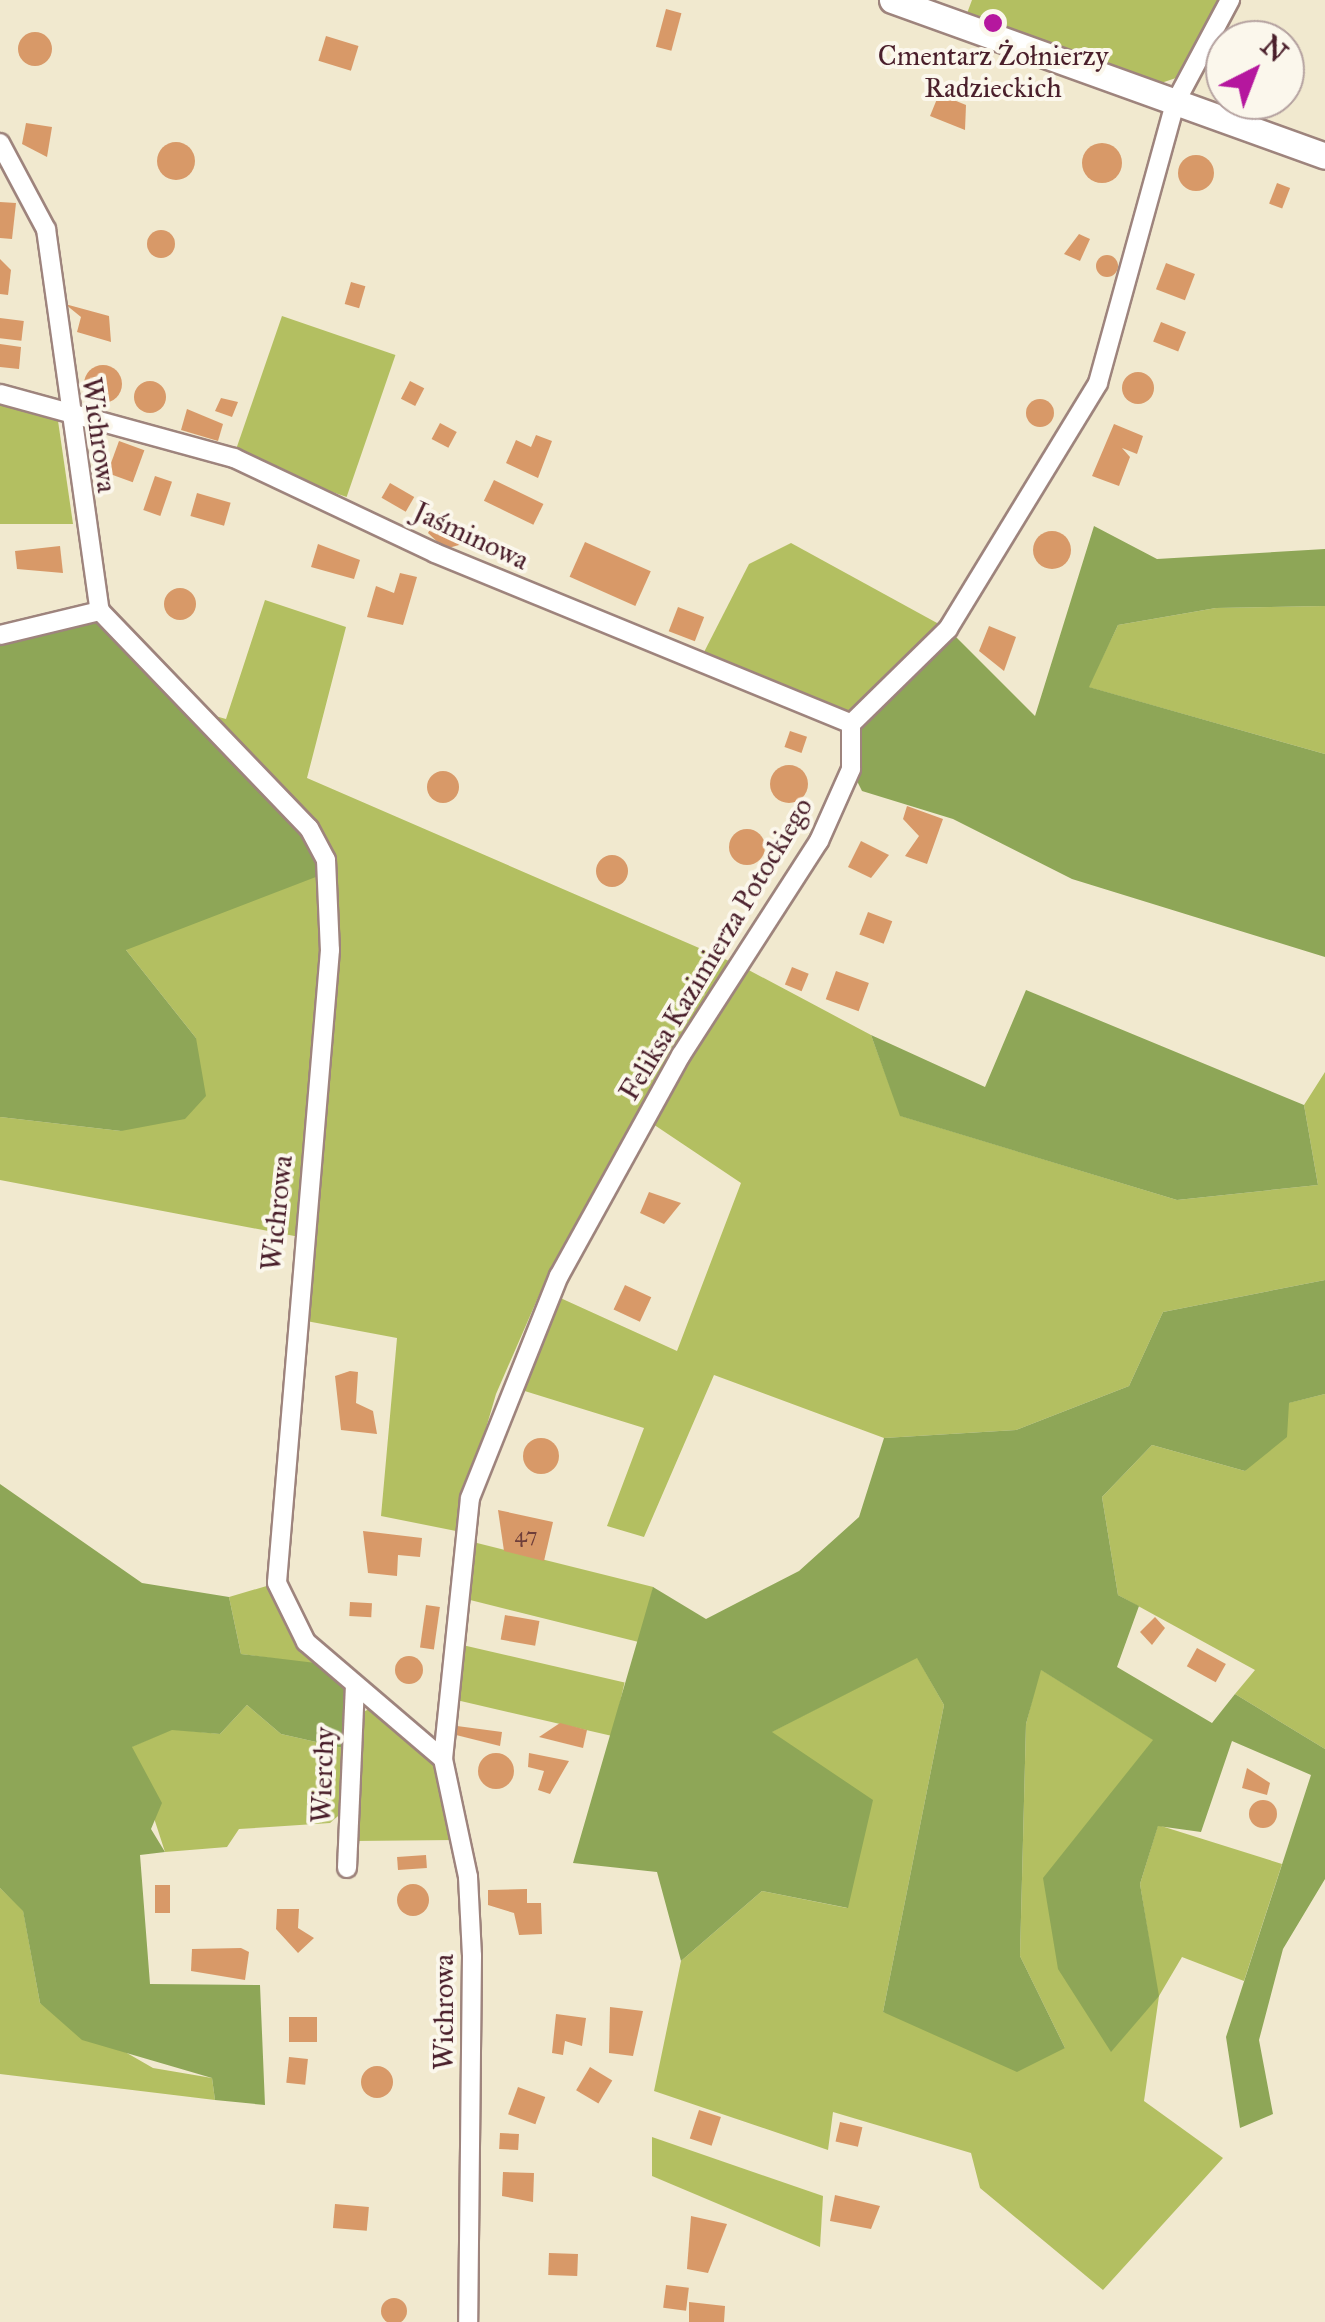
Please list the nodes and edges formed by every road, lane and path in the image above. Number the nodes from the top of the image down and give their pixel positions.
1 (892, 0) edge
2 (1230, 0) edge
3 (1175, 103) junction
4 (0, 143) edge
5 (1325, 156) edge
6 (0, 394) edge
7 (64, 409) junction
8 (100, 611) junction
9 (0, 635) edge
10 (851, 724) junction
11 (354, 1685) junction
12 (443, 1759) junction
13 (346, 1868) dead end
14 (468, 2322) edge

1 - 3 street
2 - 3 street
3 - 5 street
3 - 10 street
4 - 7 street, Wichrowa
6 - 7 street, Jaśminowa
7 - 8 street, Wichrowa
7 - 10 street, Jaśminowa
8 - 9 street
8 - 11 street, Wichrowa
10 - 12 street, Feliksa Kazimierza Potockiego
11 - 12 street, Wichrowa
11 - 13 street, Wierchy
12 - 14 street, Wichrowa

